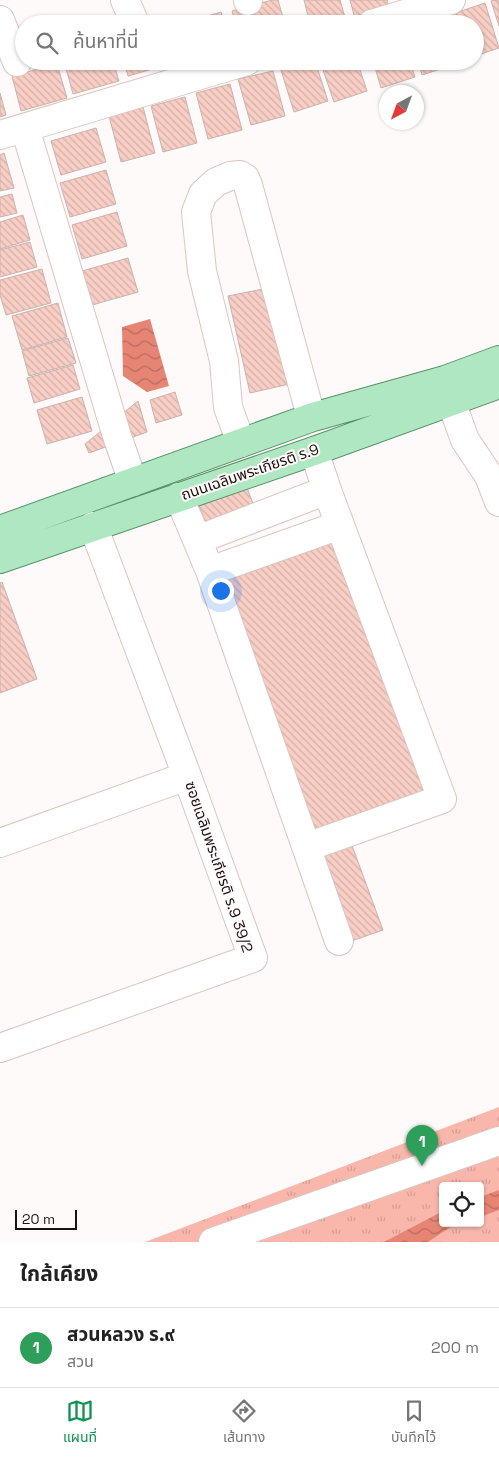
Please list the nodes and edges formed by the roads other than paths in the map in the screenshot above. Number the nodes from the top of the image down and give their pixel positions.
1 (126, 0) edge
2 (452, 0) edge
3 (132, 15) edge
4 (402, 15) edge
5 (0, 20) edge
6 (15, 57) edge
7 (217, 70) edge
8 (12, 132) edge
9 (499, 360) edge
10 (499, 384) edge
11 (451, 401) junction
12 (309, 409) dead end
13 (240, 443) junction
14 (314, 451) junction
15 (133, 482) junction
16 (327, 490) junction
17 (179, 496) junction
18 (499, 502) edge
19 (340, 525) junction
20 (93, 526) junction
21 (0, 530) edge
22 (197, 540) junction
23 (0, 559) edge
24 (210, 571) junction
25 (187, 776) junction
26 (0, 843) edge
27 (306, 847) junction
28 (339, 941) dead end
29 (0, 1048) edge
30 (499, 1142) edge
31 (213, 1242) edge

1 - 3 street
2 - 4 street
5 - 6 street
7 - 8 street
8 - 15 street
9 - 13 main road, ถนนเฉลิมพระเกียรติ ร.9
10 - 11 main road, ถนนเฉลิมพระเกียรติ ร.9
11 - 14 main road, ถนนเฉลิมพระเกียรติ ร.9
11 - 18 street
12 - 13 street
13 - 15 main road, ถนนเฉลิมพระเกียรติ ร.9
14 - 16 street
14 - 17 main road, ถนนเฉลิมพระเกียรติ ร.9
15 - 21 main road, ถนนเฉลิมพระเกียรติ ร.9
16 - 19 street
16 - 22 street
17 - 20 main road, ถนนเฉลิมพระเกียรติ ร.9
17 - 22 street
19 - 24 street
19 - 27 street
20 - 23 main road, ถนนเฉลิมพระเกียรติ ร.9
20 - 25 street, ซอยเฉลิมพระเกียรติ ร.9 39/2
22 - 24 street
24 - 27 street
25 - 26 street
25 - 29 street, ซอยเฉลิมพระเกียรติ ร.9 39/2
27 - 28 street
30 - 31 street

